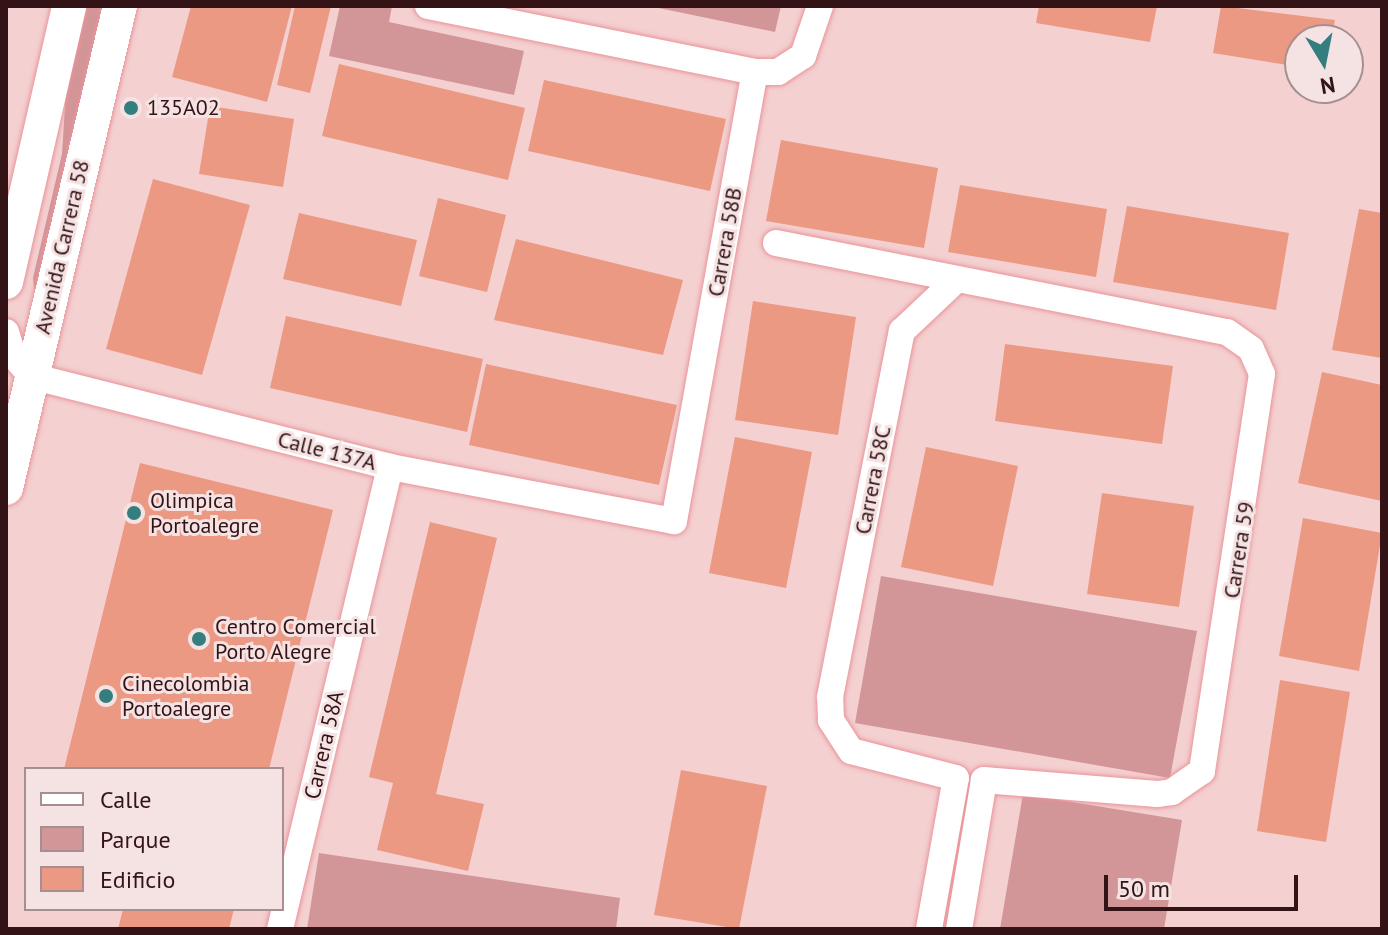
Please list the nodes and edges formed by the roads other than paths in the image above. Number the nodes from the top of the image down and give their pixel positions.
1 (69, 6) edge
2 (120, 6) edge
3 (428, 6) edge
4 (820, 6) edge
5 (755, 72) junction
6 (14, 214) edge
7 (776, 243) dead end
8 (6, 282) edge
9 (953, 283) junction
10 (6, 332) edge
11 (31, 376) junction
12 (390, 467) junction
13 (6, 488) edge
14 (676, 519) joint
15 (280, 929) edge
16 (929, 929) edge
17 (959, 929) edge

1 - 6 main road
2 - 11 main road, Avenida Carrera 58
3 - 5 street
4 - 5 street
5 - 14 street, Carrera 58B
6 - 8 main road
7 - 9 street
9 - 16 street, Carrera 58C
9 - 17 street, Carrera 59
10 - 11 street
11 - 12 street, Calle 137A
11 - 13 main road, Avenida Carrera 58
12 - 14 street, Calle 137A
12 - 15 street, Carrera 58A

